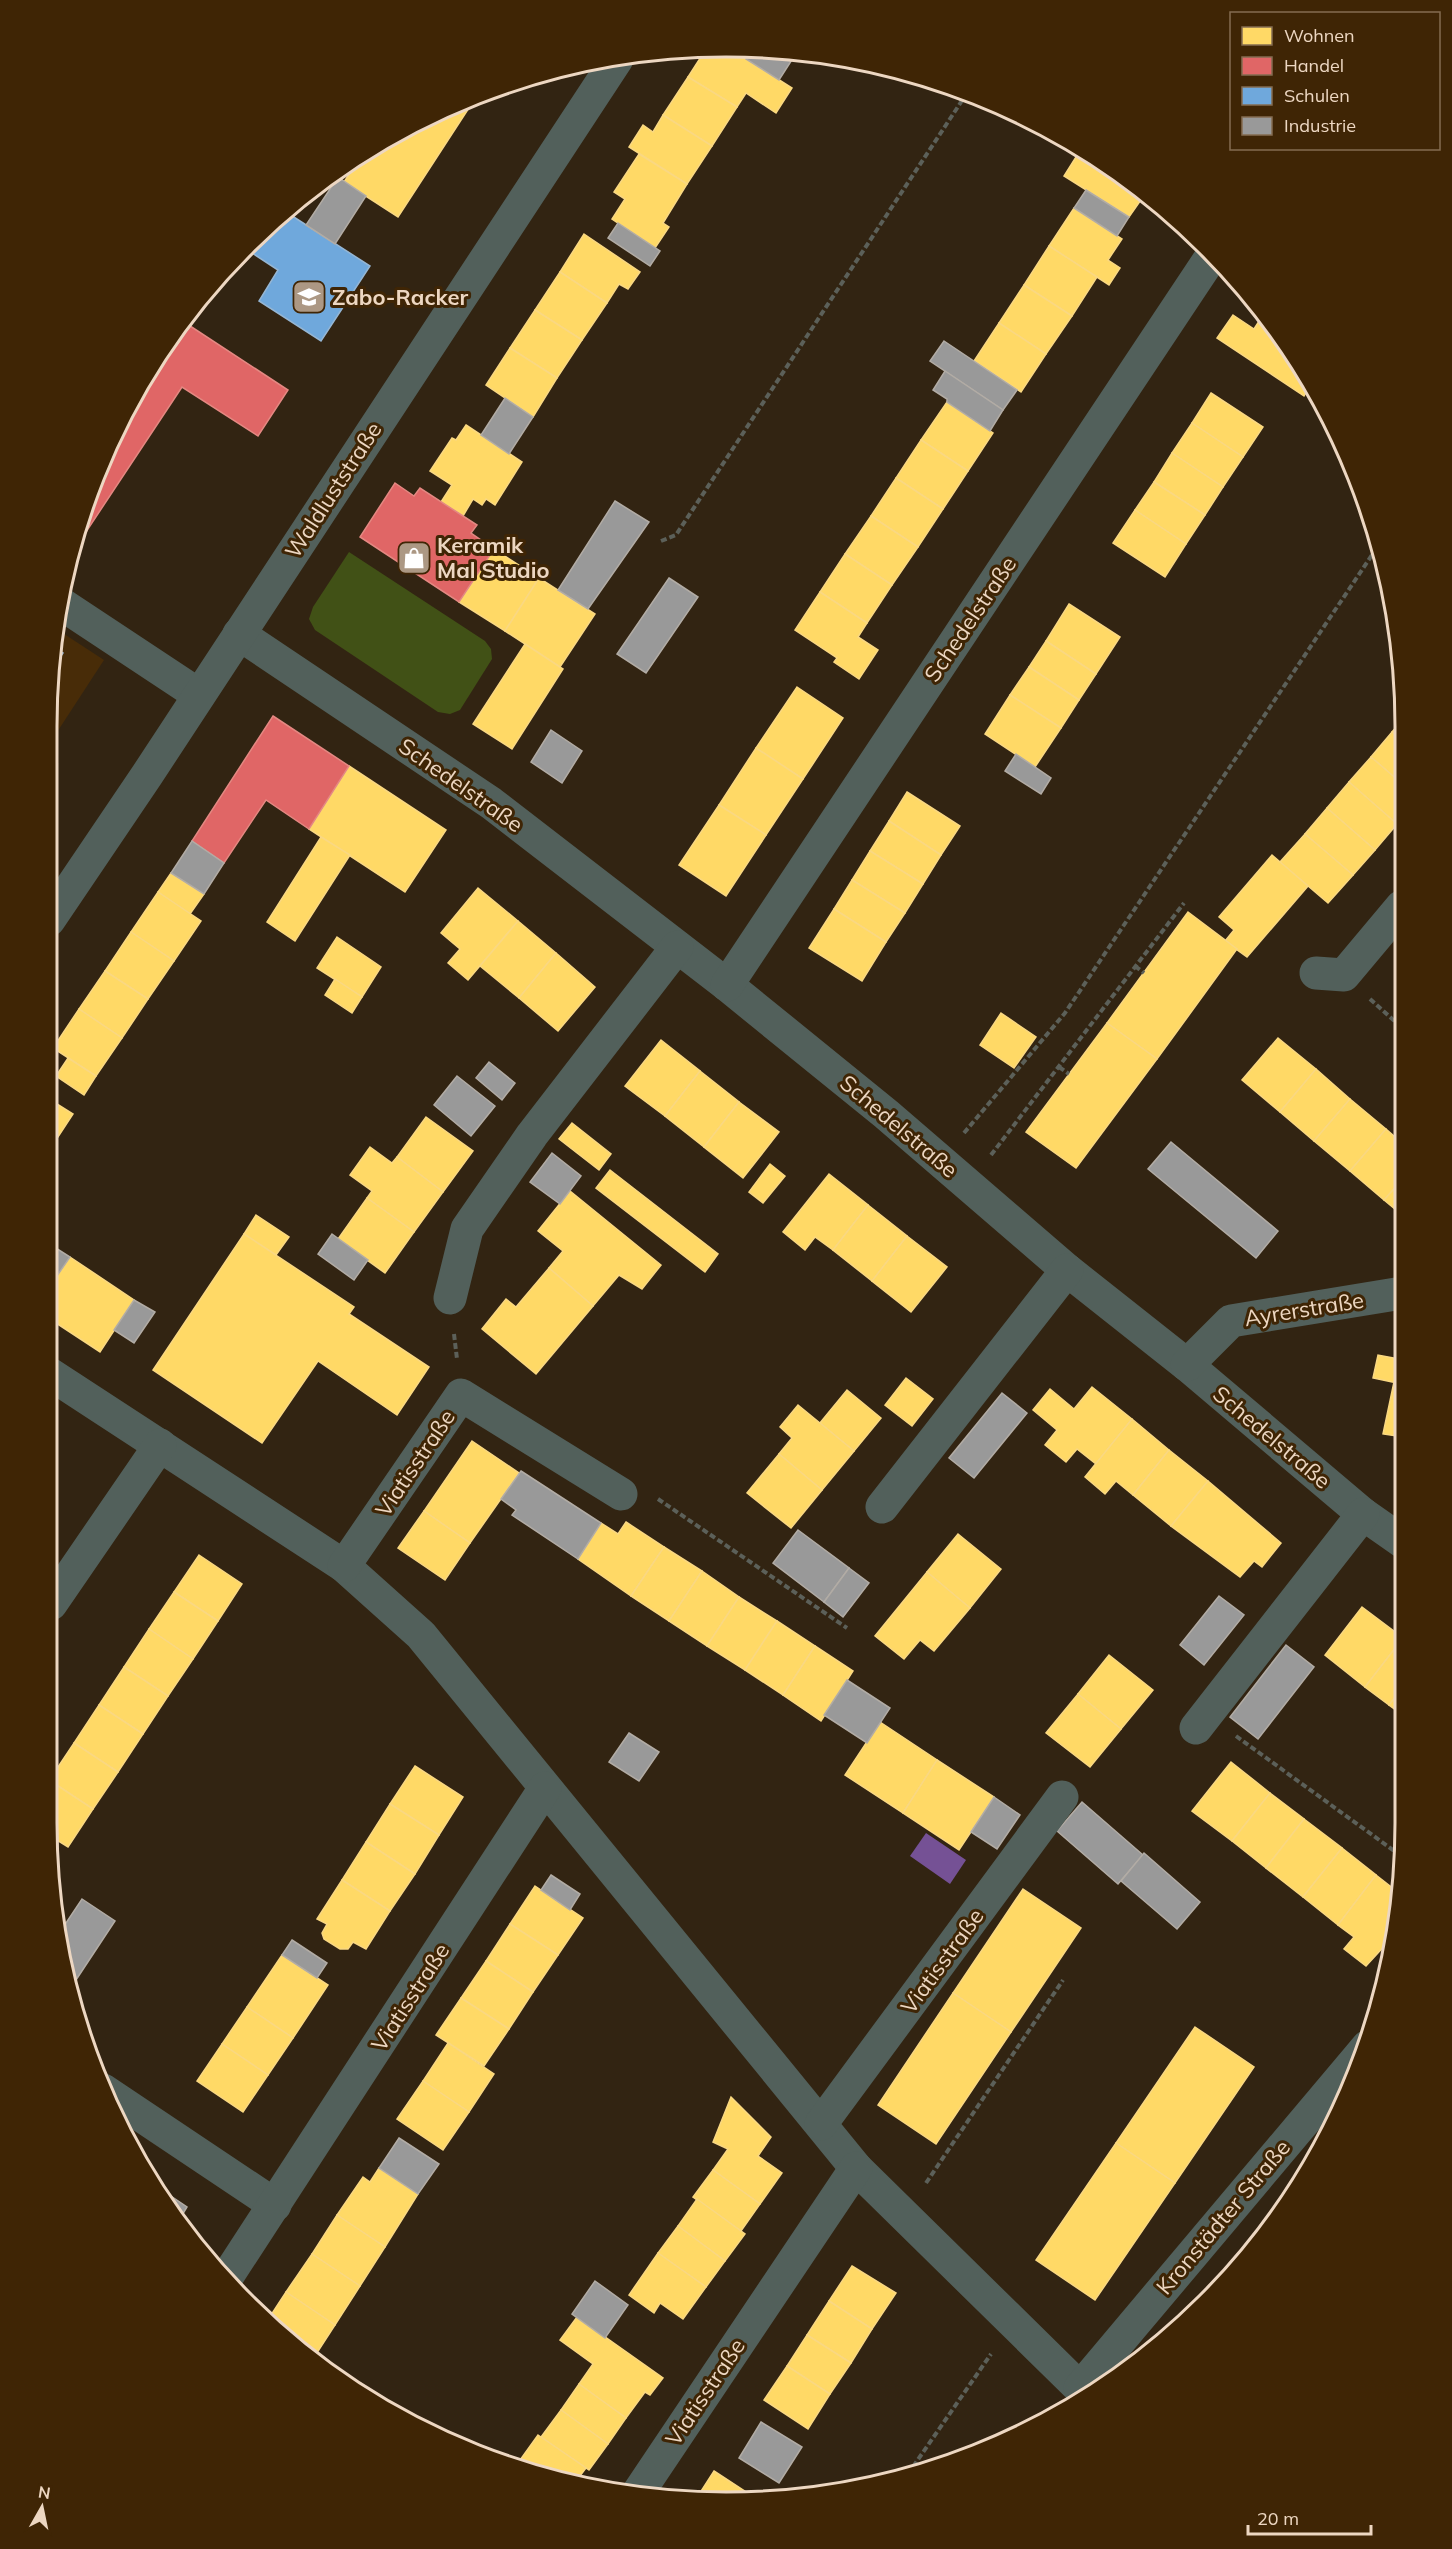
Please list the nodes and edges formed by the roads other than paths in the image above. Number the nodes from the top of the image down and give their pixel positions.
1 (611, 67) edge
2 (1208, 262) edge
3 (68, 608) edge
4 (238, 634) junction
5 (199, 695) junction
6 (57, 908) edge
7 (1395, 914) edge
8 (677, 947) junction
9 (1316, 973) dead end
10 (727, 985) junction
11 (1067, 1270) junction
12 (1395, 1294) edge
13 (450, 1298) road end
14 (1187, 1365) junction
15 (57, 1379) edge
16 (160, 1445) junction
17 (621, 1494) road end
18 (882, 1507) dead end
19 (1363, 1514) junction
20 (1395, 1536) edge
21 (344, 1566) junction
22 (57, 1595) edge
23 (1201, 1721) road end
24 (546, 1788) junction
25 (1062, 1797) dead end
26 (1347, 2072) edge
27 (117, 2100) edge
28 (821, 2124) junction
29 (856, 2168) junction
30 (275, 2205) junction
31 (230, 2272) edge
32 (1091, 2383) edge
33 (1081, 2389) edge
34 (642, 2486) edge

1 - 4 street, Waldluststraße
2 - 10 street, Schedelstraße
3 - 5 street
4 - 5 street, Waldluststraße
4 - 8 street, Schedelstraße
5 - 6 street, Waldluststraße
7 - 9 street
8 - 10 street, Schedelstraße
8 - 13 street
10 - 11 street, Schedelstraße
11 - 14 street, Schedelstraße
11 - 18 street
12 - 14 street, Ayrerstraße
14 - 19 street, Schedelstraße
15 - 16 street
16 - 21 street
16 - 22 street
17 - 21 street, Viatisstraße
19 - 20 street, Schedelstraße
19 - 23 street
21 - 24 street
24 - 28 street
24 - 30 street, Viatisstraße
25 - 28 street, Viatisstraße
26 - 32 street, Kronstädter Straße
27 - 30 street
28 - 29 street
29 - 33 street
29 - 34 street, Viatisstraße
30 - 31 street, Viatisstraße

